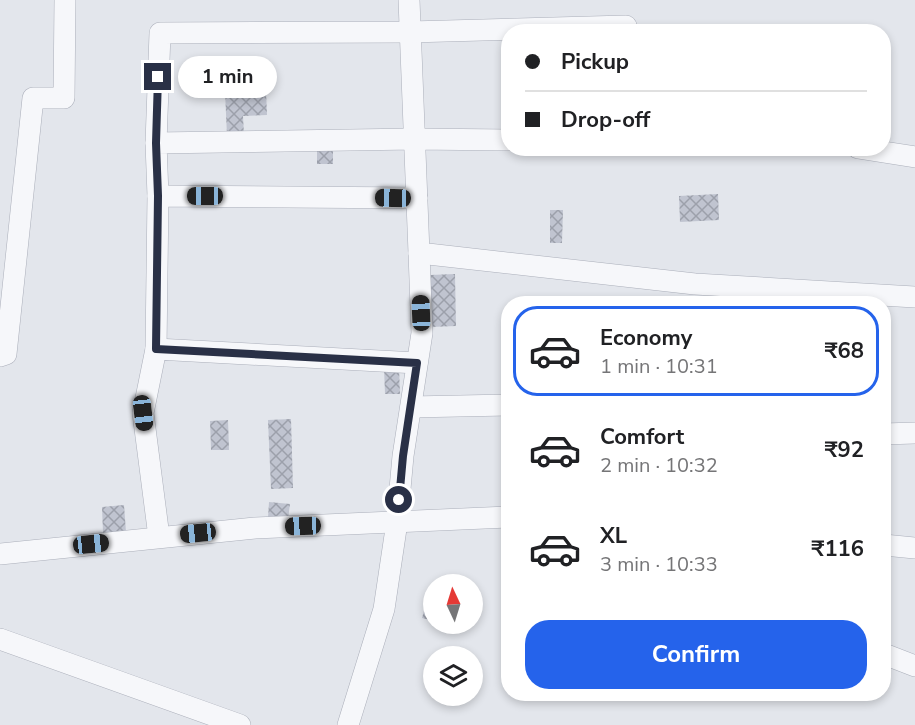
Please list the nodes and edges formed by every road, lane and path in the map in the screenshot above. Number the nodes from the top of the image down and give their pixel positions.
1 (65, 0) edge
2 (409, 0) edge
3 (501, 30) edge
4 (410, 33) junction
5 (414, 139) junction
6 (501, 140) edge
7 (156, 143) junction
8 (891, 154) edge
9 (915, 158) edge
10 (158, 196) junction
11 (417, 198) junction
12 (419, 253) junction
13 (915, 297) edge
14 (156, 349) junction
15 (0, 356) edge
16 (417, 363) junction
17 (501, 405) edge
18 (411, 406) junction
19 (915, 433) edge
20 (891, 434) edge
21 (501, 518) edge
22 (397, 522) junction
23 (159, 537) junction
24 (891, 546) edge
25 (915, 548) edge
26 (0, 554) edge
27 (0, 639) edge
28 (891, 657) edge
29 (915, 666) edge
30 (240, 725) edge
31 (348, 725) edge

1 - 15 street
2 - 4 street
3 - 4 street
4 - 5 street
4 - 7 street
5 - 6 street
5 - 7 street
5 - 11 street
7 - 10 street
8 - 9 street
10 - 11 street
10 - 14 street
11 - 12 street
12 - 13 street
12 - 16 street
14 - 16 street
14 - 23 street
16 - 18 street
17 - 18 street
18 - 22 street
19 - 20 street
21 - 22 street
22 - 23 street
22 - 31 street
23 - 26 street
24 - 25 street
27 - 30 street
28 - 29 street

